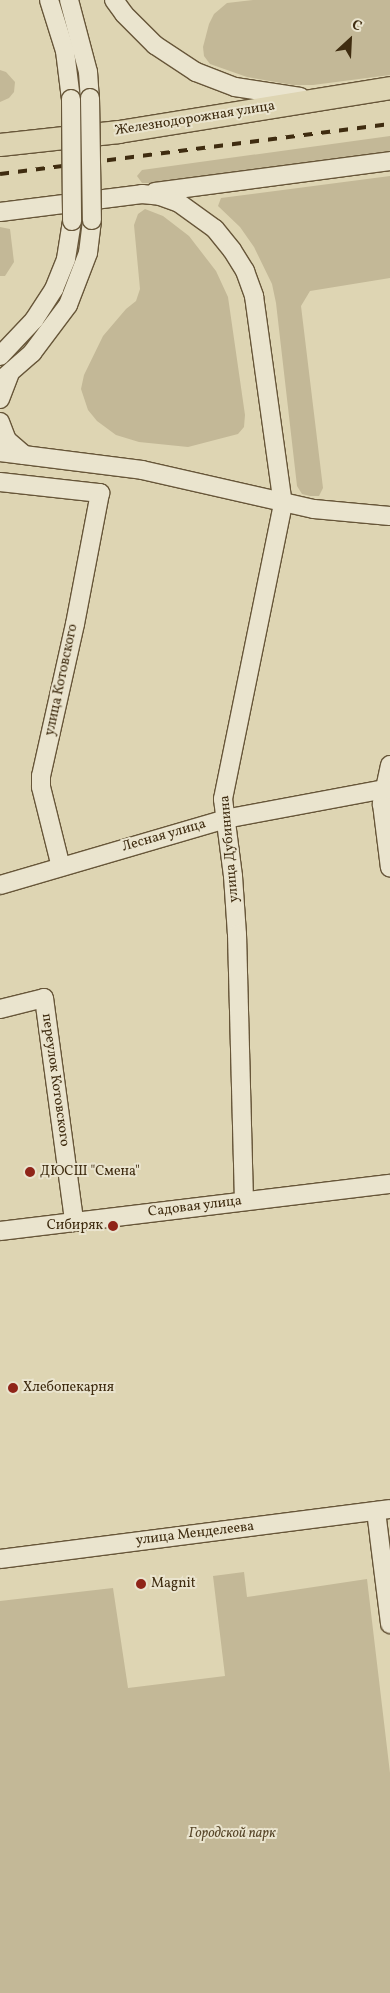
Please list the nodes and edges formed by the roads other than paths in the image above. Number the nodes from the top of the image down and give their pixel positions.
1 (49, 0) edge
2 (69, 0) edge
3 (114, 0) edge
4 (390, 88) edge
5 (320, 98) junction
6 (0, 145) edge
7 (390, 161) edge
8 (142, 194) junction
9 (0, 212) edge
10 (0, 356) edge
11 (5, 378) edge
12 (0, 398) edge
13 (0, 422) edge
14 (0, 452) edge
15 (24, 455) junction
16 (0, 482) edge
17 (283, 504) junction
18 (390, 516) edge
19 (390, 764) edge
20 (388, 788) edge
21 (225, 819) junction
22 (60, 867) junction
23 (390, 868) edge
24 (0, 885) edge
25 (0, 1009) edge
26 (390, 1184) edge
27 (244, 1201) junction
28 (74, 1221) junction
29 (0, 1231) edge
30 (383, 1510) edge
31 (0, 1559) edge
32 (390, 1624) edge

1 - 10 street, bridge
2 - 11 street, bridge
3 - 5 street
4 - 5 main road, Железнодорожная улица
5 - 6 main road, Железнодорожная улица
7 - 8 street
8 - 9 street
8 - 17 street, улица Дубинина
11 - 12 street
13 - 15 street
14 - 15 street
15 - 17 street
16 - 22 street, улица Котовского
17 - 18 street
17 - 21 street, улица Дубинина
19 - 20 street
20 - 21 street, Лесная улица
20 - 23 street
21 - 22 street, Лесная улица
21 - 27 street, улица Дубинина
22 - 24 street, Лесная улица
25 - 28 street, переулок Котовского
26 - 27 street, Садовая улица
27 - 28 street, Садовая улица
28 - 29 street, Садовая улица
30 - 31 street, улица Менделеева
30 - 32 street

